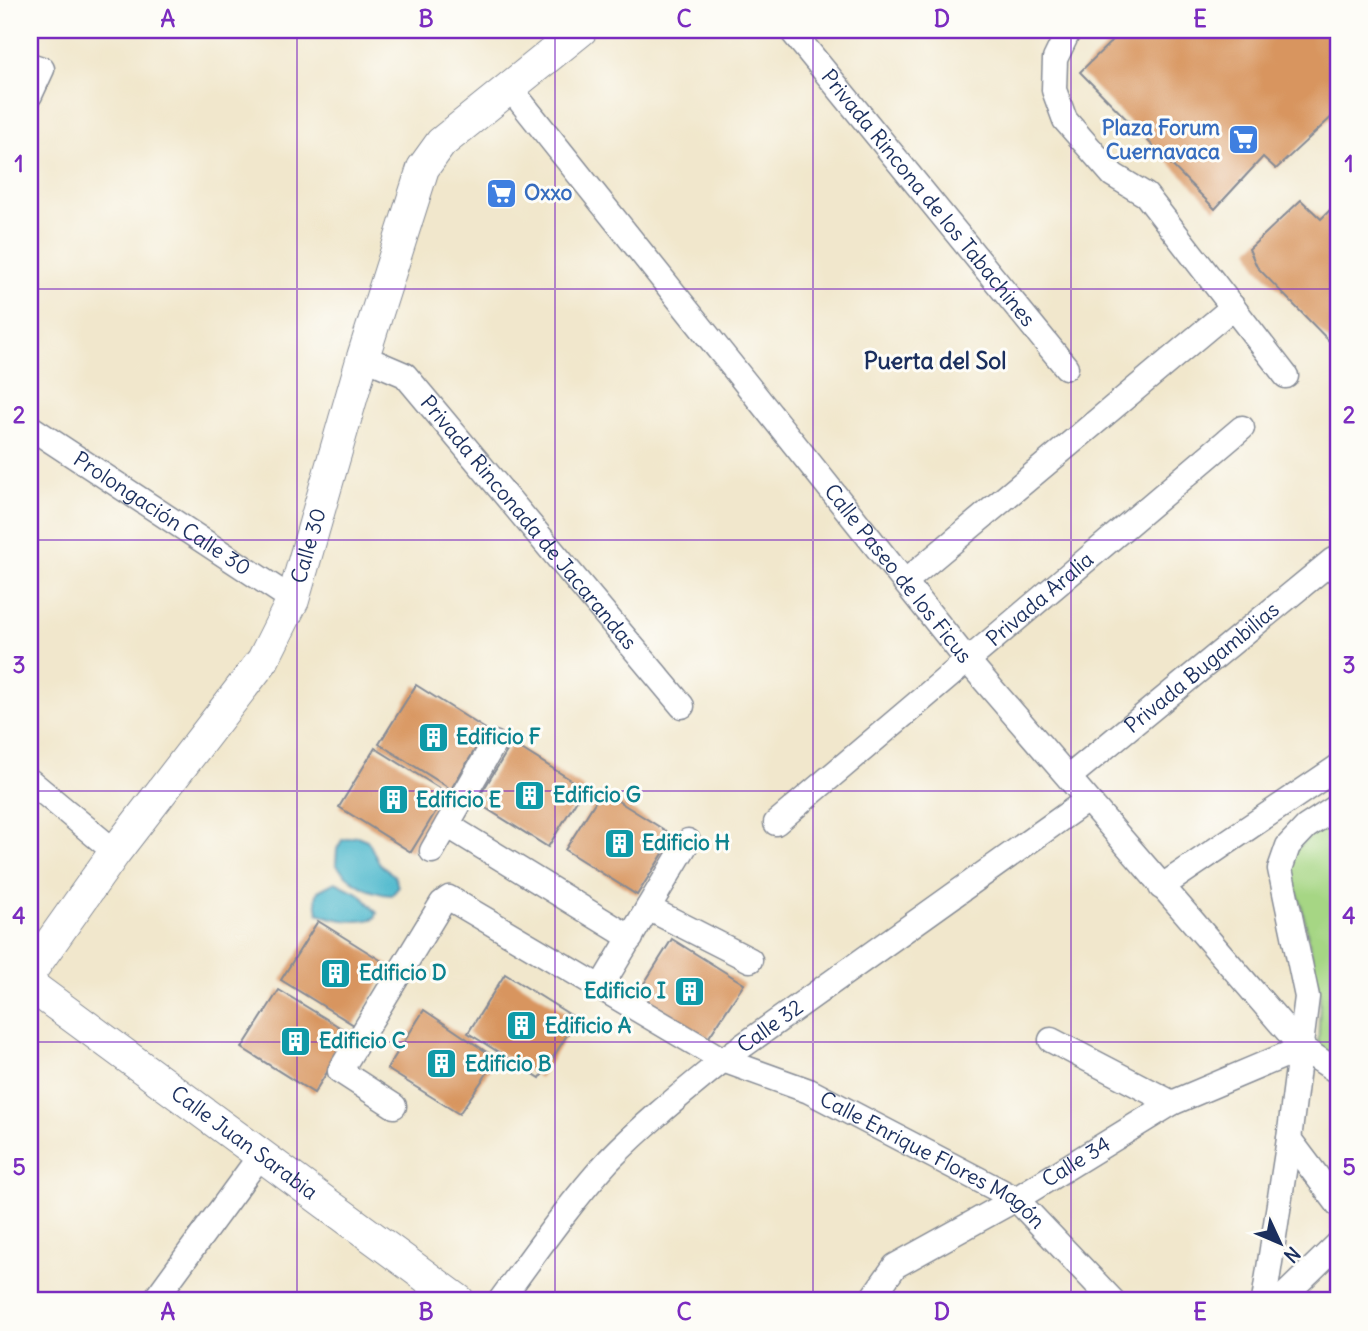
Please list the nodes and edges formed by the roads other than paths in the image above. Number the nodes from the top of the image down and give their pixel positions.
1 (581, 30) edge
2 (791, 30) edge
3 (1069, 30) edge
4 (30, 65) edge
5 (509, 87) junction
6 (30, 95) edge
7 (1233, 307) junction
8 (363, 357) junction
9 (1066, 367) dead end
10 (1286, 376) dead end
11 (30, 427) edge
12 (1242, 428) dead end
13 (1333, 560) dead end
14 (906, 581) junction
15 (293, 600) junction
16 (967, 660) junction
17 (682, 706) dead end
18 (494, 743) dead end
19 (1338, 768) edge
20 (1069, 777) junction
21 (30, 781) edge
22 (1087, 800) junction
23 (1338, 806) edge
24 (776, 823) dead end
25 (447, 825) junction
26 (688, 841) dead end
27 (432, 851) dead end
28 (115, 852) junction
29 (1161, 887) junction
30 (648, 908) junction
31 (631, 937) junction
32 (751, 960) dead end
33 (30, 972) edge
34 (30, 985) edge
35 (600, 988) junction
36 (1051, 1040) dead end
37 (1302, 1048) junction
38 (723, 1060) junction
39 (1338, 1072) edge
40 (1172, 1104) junction
41 (394, 1106) dead end
42 (1289, 1139) junction
43 (260, 1156) junction
44 (1016, 1199) junction
45 (1338, 1204) edge
46 (1338, 1244) edge
47 (155, 1301) edge
48 (459, 1301) edge
49 (500, 1301) edge
50 (870, 1301) edge
51 (1113, 1301) edge
52 (1264, 1301) edge
53 (1279, 1301) edge

1 - 5 street, Calle 30
2 - 9 street, Privada Rincona de los Tabachines
3 - 7 street
4 - 6 street
5 - 8 street, Calle 30
5 - 14 street, Calle Paseo de los Ficus
7 - 10 street
7 - 14 street
8 - 15 street, Calle 30
8 - 17 street, Privada Rinconada de Jacarandas
11 - 15 street, Prolongación Calle 30
12 - 16 street, Privada Aralia
13 - 20 street, Privada Bugambilias
14 - 16 street, Calle Paseo de los Ficus
15 - 28 street, Calle 30
16 - 20 street, Calle Paseo de los Ficus
16 - 24 street, Privada Aralia
18 - 25 street
19 - 29 street
20 - 22 street, Calle Paseo de los Ficus
21 - 28 street
22 - 29 street, Calle Paseo de los Ficus
22 - 38 street, Calle 32
23 - 37 street
25 - 27 street
25 - 31 street
26 - 30 street
28 - 33 street, Calle 30
29 - 37 street, Calle Paseo de los Ficus
30 - 31 street
30 - 32 street
31 - 35 street
34 - 43 street, Calle Juan Sarabia
35 - 38 street, Calle Enrique Flores Magón
35 - 41 street, Calle Enrique Flores Magón
36 - 40 street
37 - 39 street, Calle Paseo de los Ficus
37 - 40 street, Calle 34
37 - 42 street
38 - 44 street, Calle Enrique Flores Magón
38 - 49 street, Calle 32
40 - 44 street, Calle 34
42 - 45 street
42 - 52 street
43 - 47 street
43 - 48 street, Calle Juan Sarabia
44 - 50 street, Calle 34
44 - 51 street, Calle Enrique Flores Magón
46 - 53 street

